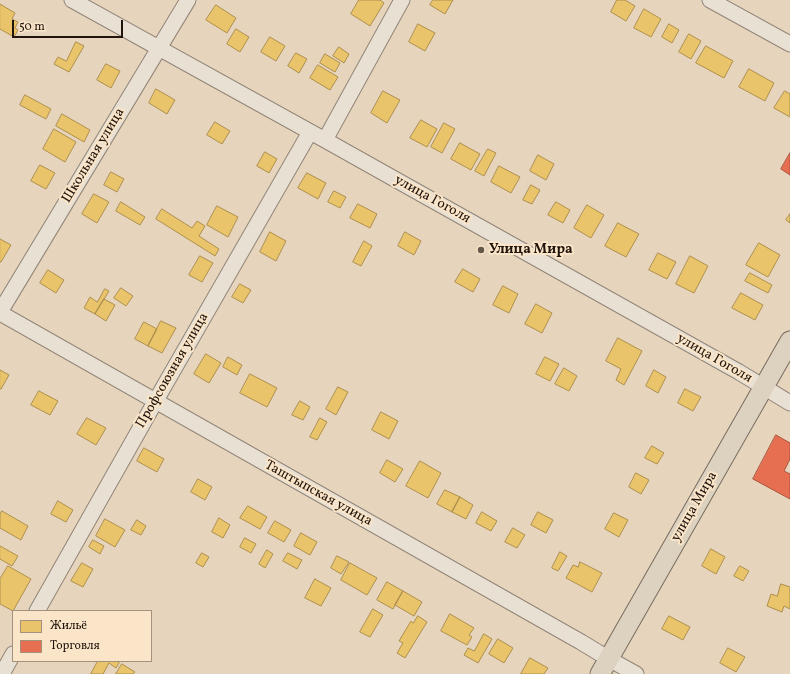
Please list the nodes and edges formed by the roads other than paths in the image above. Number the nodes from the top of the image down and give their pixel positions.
1 (72, 0) edge
2 (188, 0) edge
3 (402, 0) edge
4 (710, 0) edge
5 (790, 44) edge
6 (158, 48) junction
7 (310, 132) junction
8 (325, 140) junction
9 (0, 313) edge
10 (790, 340) edge
11 (763, 387) junction
12 (155, 402) junction
13 (790, 402) edge
14 (38, 610) edge
15 (12, 656) edge
16 (605, 667) edge
17 (3, 672) edge
18 (636, 674) edge

1 - 6 street, улица Гоголя
2 - 6 street, Школьная улица
3 - 8 street
4 - 5 street
6 - 7 street, улица Гоголя
6 - 9 street, Школьная улица
7 - 8 street, улица Гоголя
7 - 12 street, Профсоюзная улица
8 - 11 street, улица Гоголя
9 - 12 street, Таштыпская улица
10 - 11 main road, улица Мира
11 - 13 street, улица Гоголя
11 - 16 main road, улица Мира
12 - 14 street, Профсоюзная улица
12 - 16 street, Таштыпская улица
15 - 17 street
16 - 18 street, Таштыпская улица

